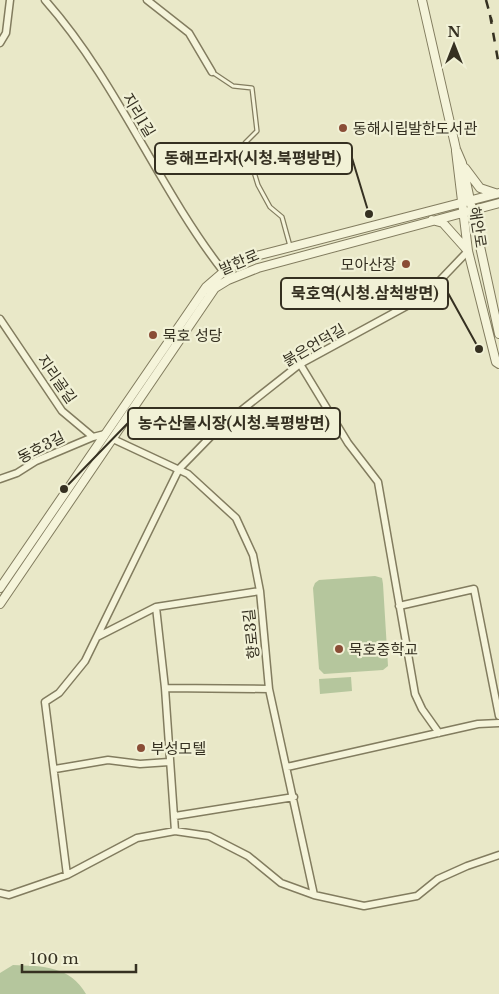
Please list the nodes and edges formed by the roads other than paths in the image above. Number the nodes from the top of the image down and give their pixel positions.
1 (10, 0) edge
2 (45, 0) edge
3 (147, 0) edge
4 (422, 0) edge
5 (0, 43) edge
6 (212, 72) joint
7 (456, 149) junction
8 (462, 163) junction
9 (498, 193) edge
10 (470, 200) junction
11 (461, 203) junction
12 (499, 203) edge
13 (472, 210) junction
14 (462, 212) junction
15 (430, 220) junction
16 (290, 247) junction
17 (468, 251) junction
18 (223, 271) junction
19 (228, 280) junction
20 (0, 319) edge
21 (499, 334) edge
22 (300, 364) junction
23 (499, 364) edge
24 (105, 434) junction
25 (93, 437) junction
26 (113, 439) junction
27 (178, 469) junction
28 (0, 479) edge
29 (0, 588) edge
30 (260, 591) junction
31 (0, 604) edge
32 (400, 606) junction
33 (156, 607) junction
34 (96, 637) junction
35 (165, 688) junction
36 (269, 688) junction
37 (499, 716) edge
38 (499, 724) edge
39 (440, 733) junction
40 (169, 762) junction
41 (287, 767) junction
42 (55, 769) junction
43 (294, 798) junction
44 (174, 816) junction
45 (175, 831) junction
46 (499, 855) edge
47 (67, 875) junction
48 (0, 893) edge
49 (314, 895) junction

1 - 5 street
2 - 18 street, 지리1길
3 - 6 street
4 - 7 street, 해안로
6 - 16 lane
7 - 8 street, 해안로
7 - 11 street, 해안로
8 - 9 street
8 - 10 street, 해안로
9 - 10 street, 발한로
10 - 11 street, 발한로
10 - 13 street, 해안로
11 - 14 street, 해안로
11 - 16 street, 발한로
12 - 13 street, 발한로
13 - 14 street, 발한로
13 - 21 street, 해안로
14 - 15 street, 발한로
14 - 17 street, 해안로
15 - 17 street
15 - 19 street, 발한로
16 - 18 street, 발한로
17 - 22 street, 붉은언덕길
17 - 23 street, 해안로
18 - 19 street
18 - 24 street, 발한로
19 - 26 street, 발한로
20 - 25 street, 지리골길
22 - 27 street, 붉은언덕길
22 - 32 street
24 - 25 street
24 - 26 street
24 - 29 street, 발한로
25 - 28 street, 동호3길
26 - 27 street, 향로3길
26 - 31 street, 발한로
27 - 30 street, 향로3길
27 - 34 street, 붉은언덕길
30 - 33 street
30 - 36 street, 향로3길
32 - 37 street
32 - 39 street
33 - 34 street
33 - 35 street
34 - 42 street, 붉은언덕길
35 - 36 street
35 - 40 street
36 - 41 street, 향로3길
38 - 39 street
39 - 41 street
40 - 42 street
40 - 44 street
41 - 43 street, 향로3길
42 - 47 street
43 - 44 street
43 - 49 street, 향로3길
44 - 45 street
45 - 47 street
45 - 49 street
46 - 49 street
47 - 48 street

